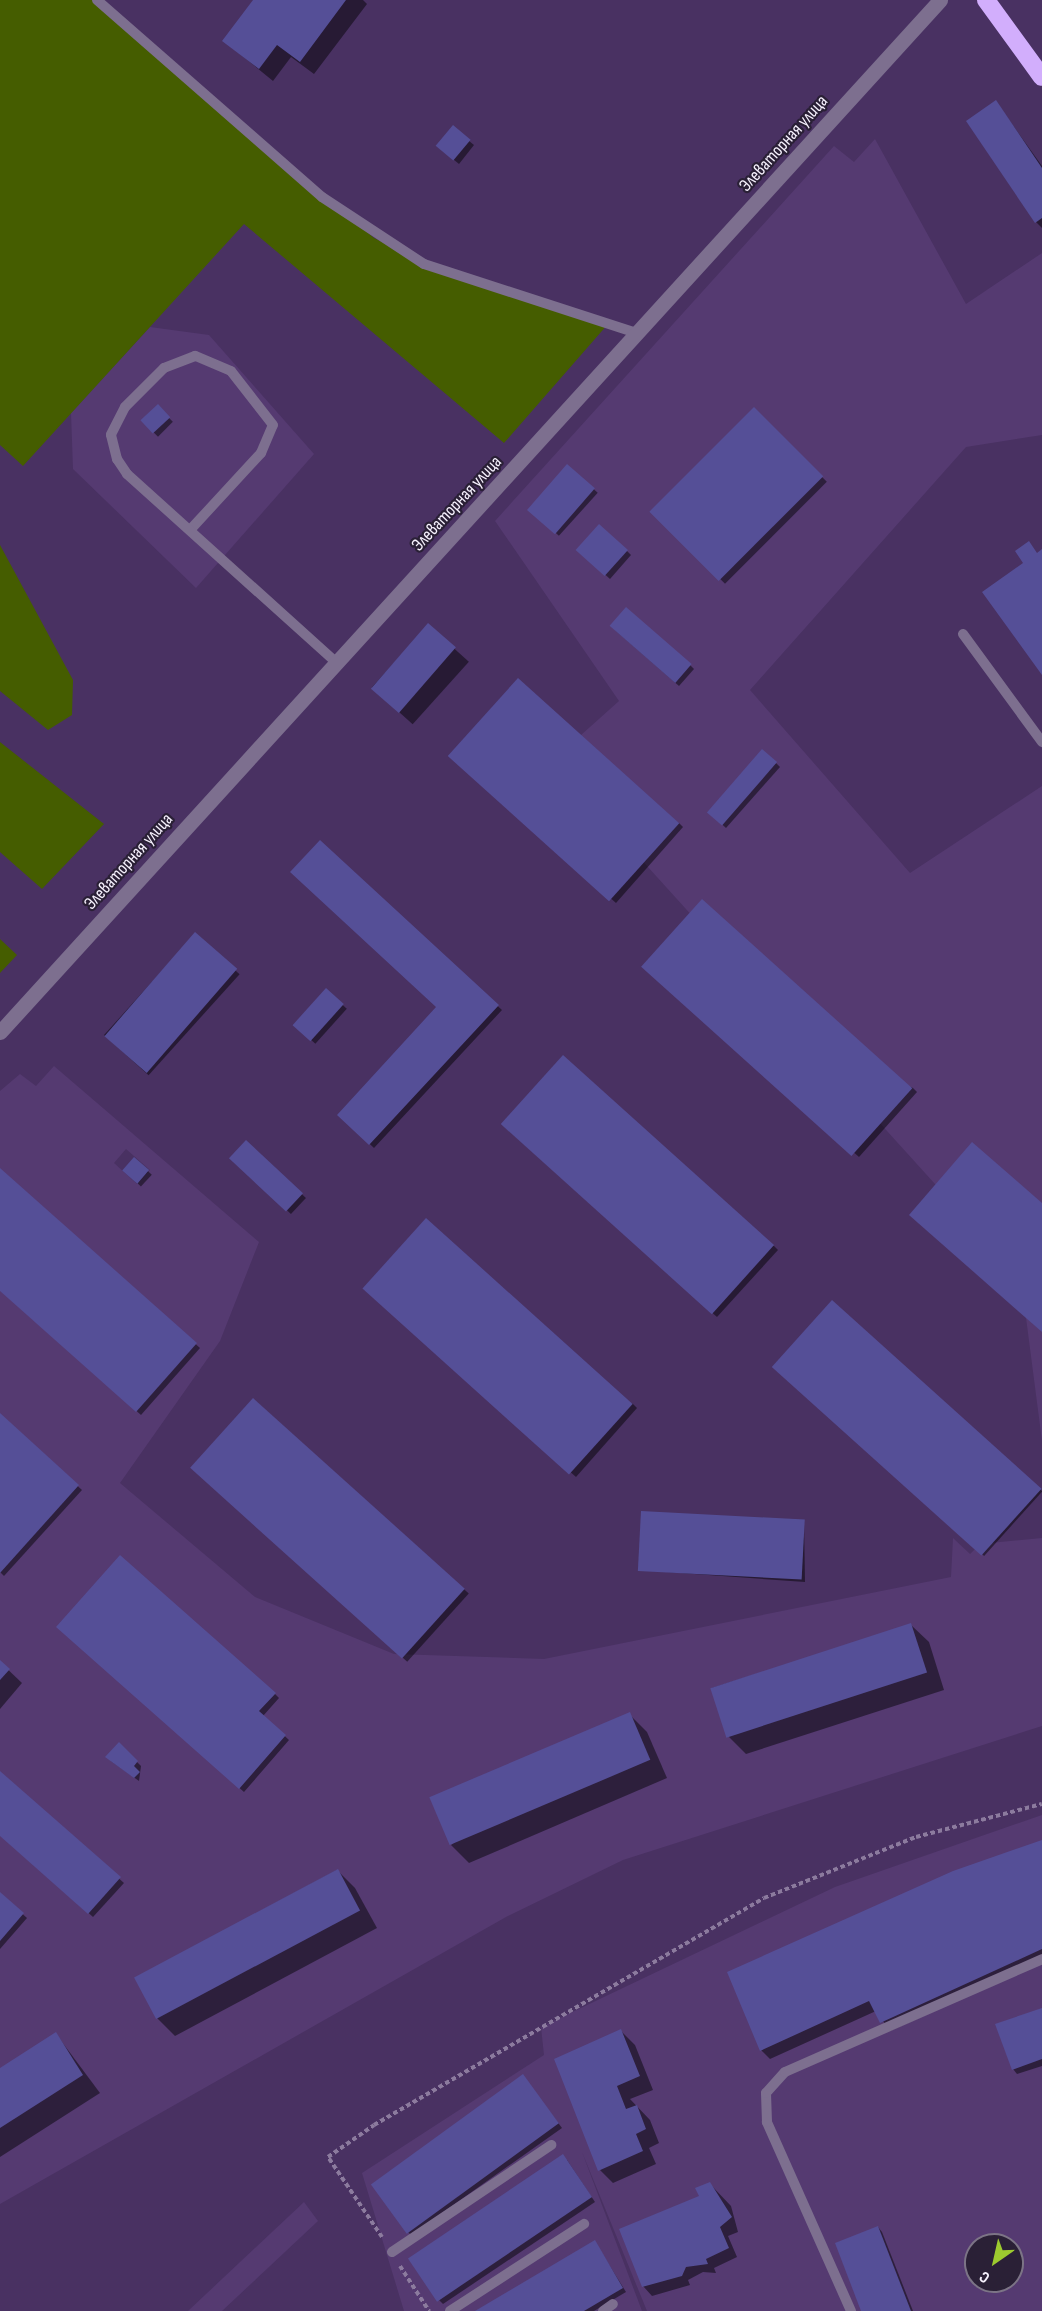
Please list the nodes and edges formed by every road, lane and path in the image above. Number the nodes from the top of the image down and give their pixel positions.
1 (98, 0) edge
2 (940, 0) edge
3 (986, 0) edge
4 (1042, 77) edge
5 (639, 334) junction
6 (190, 530) junction
7 (963, 634) dead end
8 (338, 663) junction
9 (1042, 742) edge
10 (0, 1032) edge
11 (1042, 1804) edge
12 (1042, 1959) edge
13 (551, 2145) dead end
14 (584, 2224) dead end
15 (392, 2252) junction
16 (613, 2304) dead end
17 (429, 2311) edge
18 (450, 2311) edge
19 (603, 2311) edge
20 (851, 2311) edge

1 - 5 lane
2 - 5 street, Элеваторная улица
3 - 4 highway
5 - 8 street, Элеваторная улица
6 - 6 lane
6 - 8 lane
7 - 9 lane
8 - 10 street, Элеваторная улица
11 - 15 path
12 - 20 lane
13 - 15 lane
14 - 18 lane
15 - 17 path
16 - 19 lane

